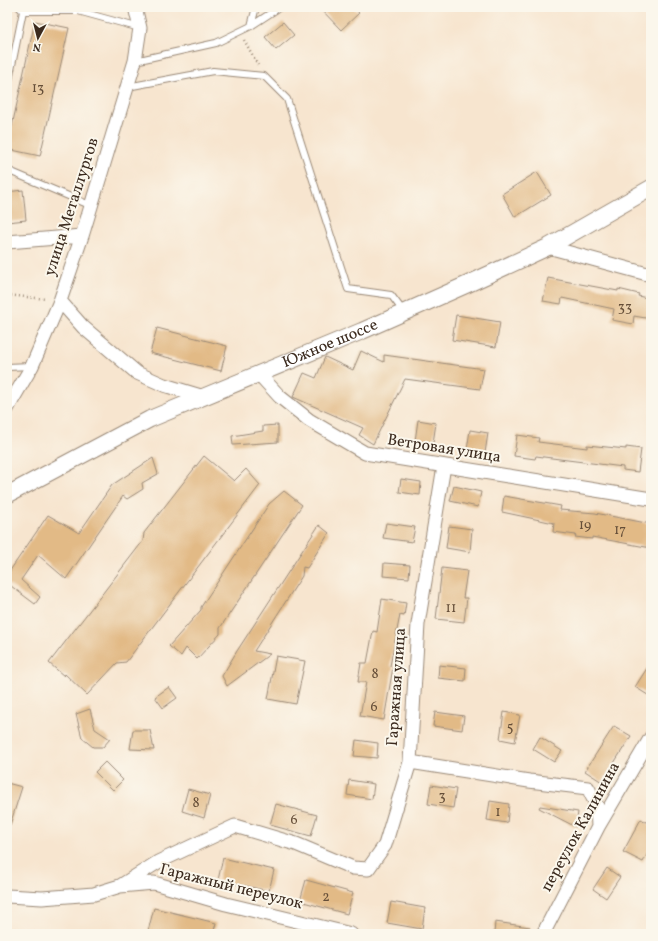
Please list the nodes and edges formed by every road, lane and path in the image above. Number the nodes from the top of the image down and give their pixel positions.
1 (135, 7) edge
2 (256, 7) edge
3 (280, 7) edge
4 (21, 9) edge
5 (251, 26) junction
6 (140, 28) junction
7 (240, 32) junction
8 (135, 61) junction
9 (264, 76) junction
10 (127, 87) junction
11 (7, 90) edge
12 (7, 170) edge
13 (651, 188) edge
14 (92, 206) junction
15 (82, 236) junction
16 (7, 242) edge
17 (548, 247) junction
18 (651, 275) edge
19 (7, 295) edge
20 (60, 301) junction
21 (404, 312) junction
22 (32, 366) junction
23 (7, 367) edge
24 (258, 373) junction
25 (204, 397) junction
26 (9, 403) edge
27 (444, 466) junction
28 (7, 495) edge
29 (651, 498) edge
30 (651, 737) edge
31 (410, 762) junction
32 (598, 827) junction
33 (120, 886) junction
34 (7, 896) edge
35 (351, 934) edge
36 (543, 934) edge

1 - 6 street, улица Металлургов
2 - 5 lane
3 - 5 lane
4 - 6 lane
4 - 11 lane
5 - 7 lane
6 - 8 street, улица Металлургов
7 - 8 lane
7 - 9 path
8 - 10 street, улица Металлургов
9 - 10 lane
9 - 21 lane
10 - 14 street, улица Металлургов
12 - 14 lane
13 - 17 street, Южное шоссе
14 - 15 street, улица Металлургов
15 - 16 street
15 - 20 street, улица Металлургов
17 - 18 street
17 - 21 street, Южное шоссе
19 - 20 path
20 - 22 street, улица Металлургов
20 - 25 street
21 - 24 street, Южное шоссе
22 - 23 lane
22 - 26 street, улица Металлургов
24 - 25 street, Южное шоссе
24 - 27 street, Ветровая улица
25 - 28 street, Южное шоссе
27 - 29 street, Ветровая улица
27 - 31 street, Гаражная улица
30 - 32 street, переулок Калинина
31 - 32 street, Гаражная улица
31 - 33 street
32 - 36 street, переулок Калинина
33 - 34 street, Гаражный переулок
33 - 35 street, Гаражный переулок

